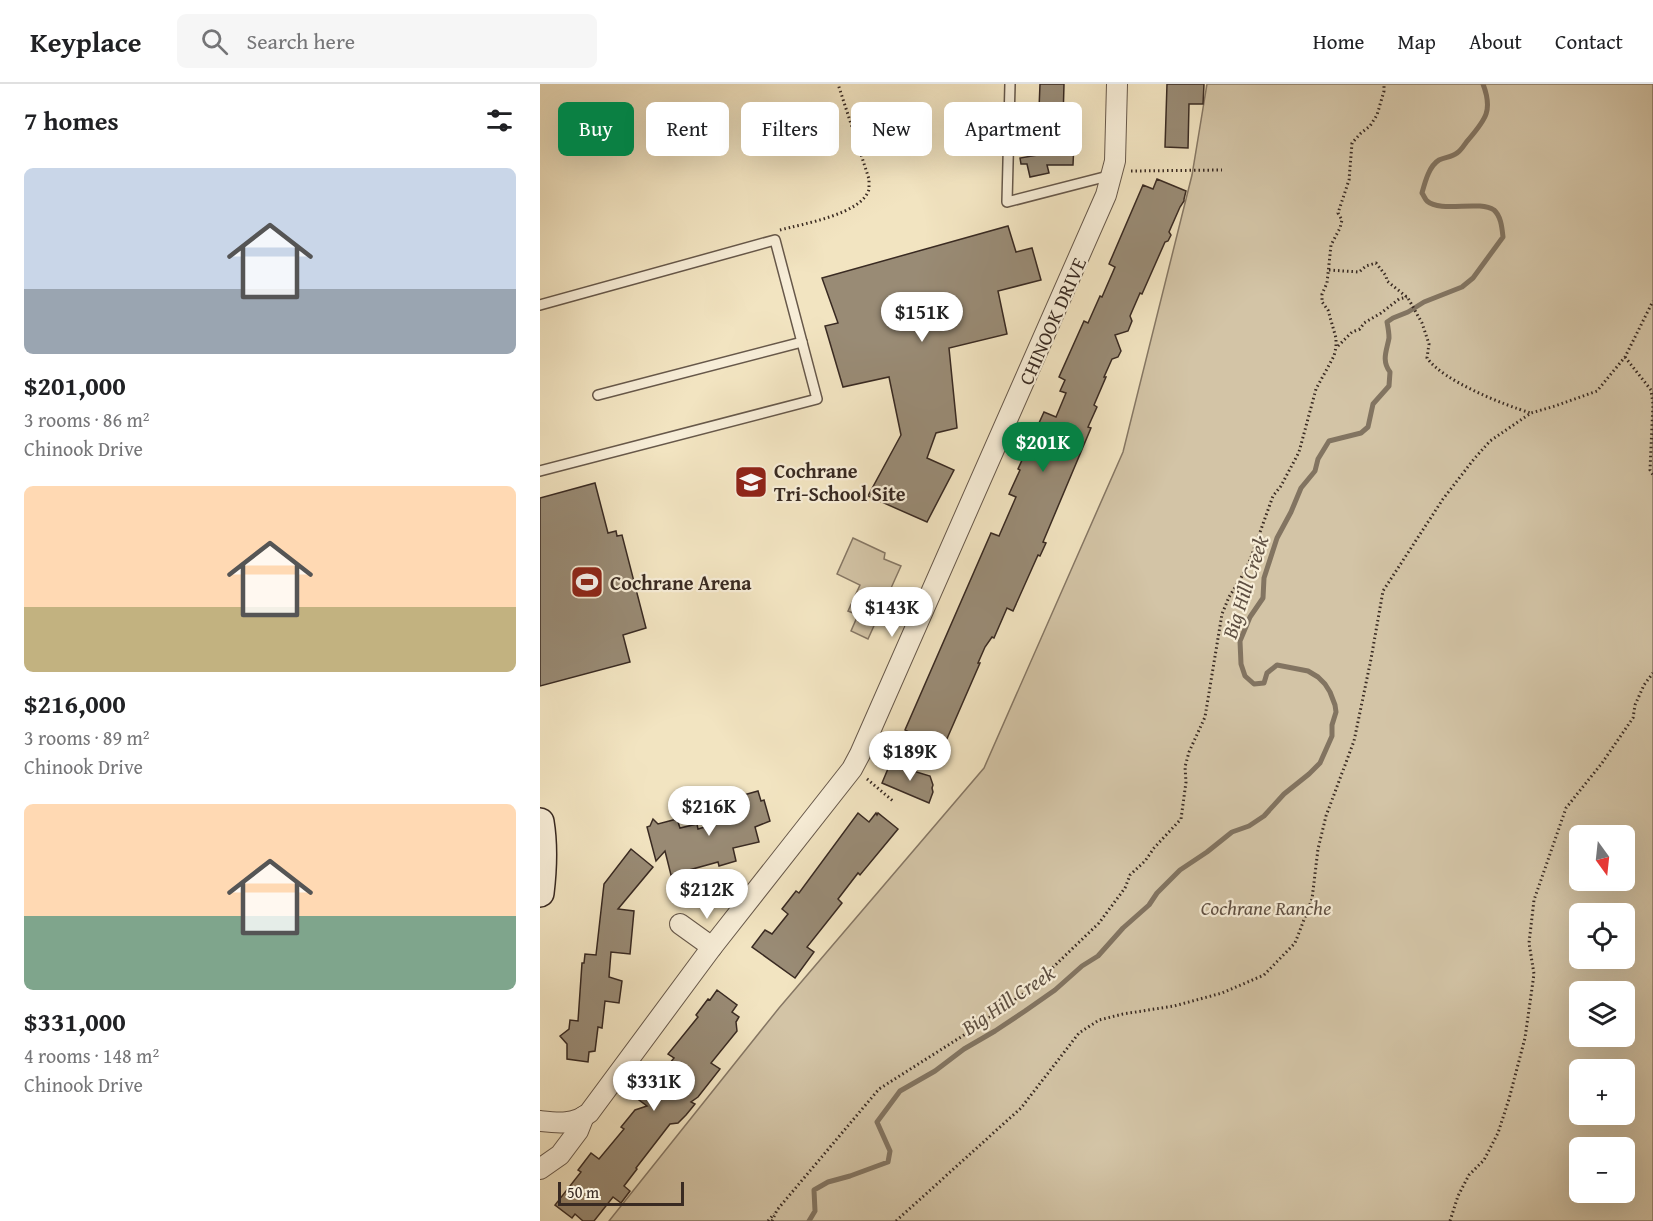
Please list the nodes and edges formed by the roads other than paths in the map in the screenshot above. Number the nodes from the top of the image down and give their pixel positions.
1 (1010, 84) edge
2 (1118, 84) edge
3 (1119, 173) junction
4 (540, 304) edge
5 (802, 342) junction
6 (598, 395) dead end
7 (540, 471) edge
8 (540, 822) edge
9 (540, 892) edge
10 (680, 924) dead end
11 (712, 947) junction
12 (584, 1116) junction
13 (540, 1121) edge
14 (540, 1169) edge

1 - 3 lane
2 - 3 street, CHINOOK DRIVE
3 - 11 street, CHINOOK DRIVE
4 - 5 lane
5 - 6 lane
5 - 7 lane
8 - 9 street
10 - 11 street
11 - 12 street, CHINOOK DRIVE
12 - 13 street
12 - 14 street, CHINOOK DRIVE

